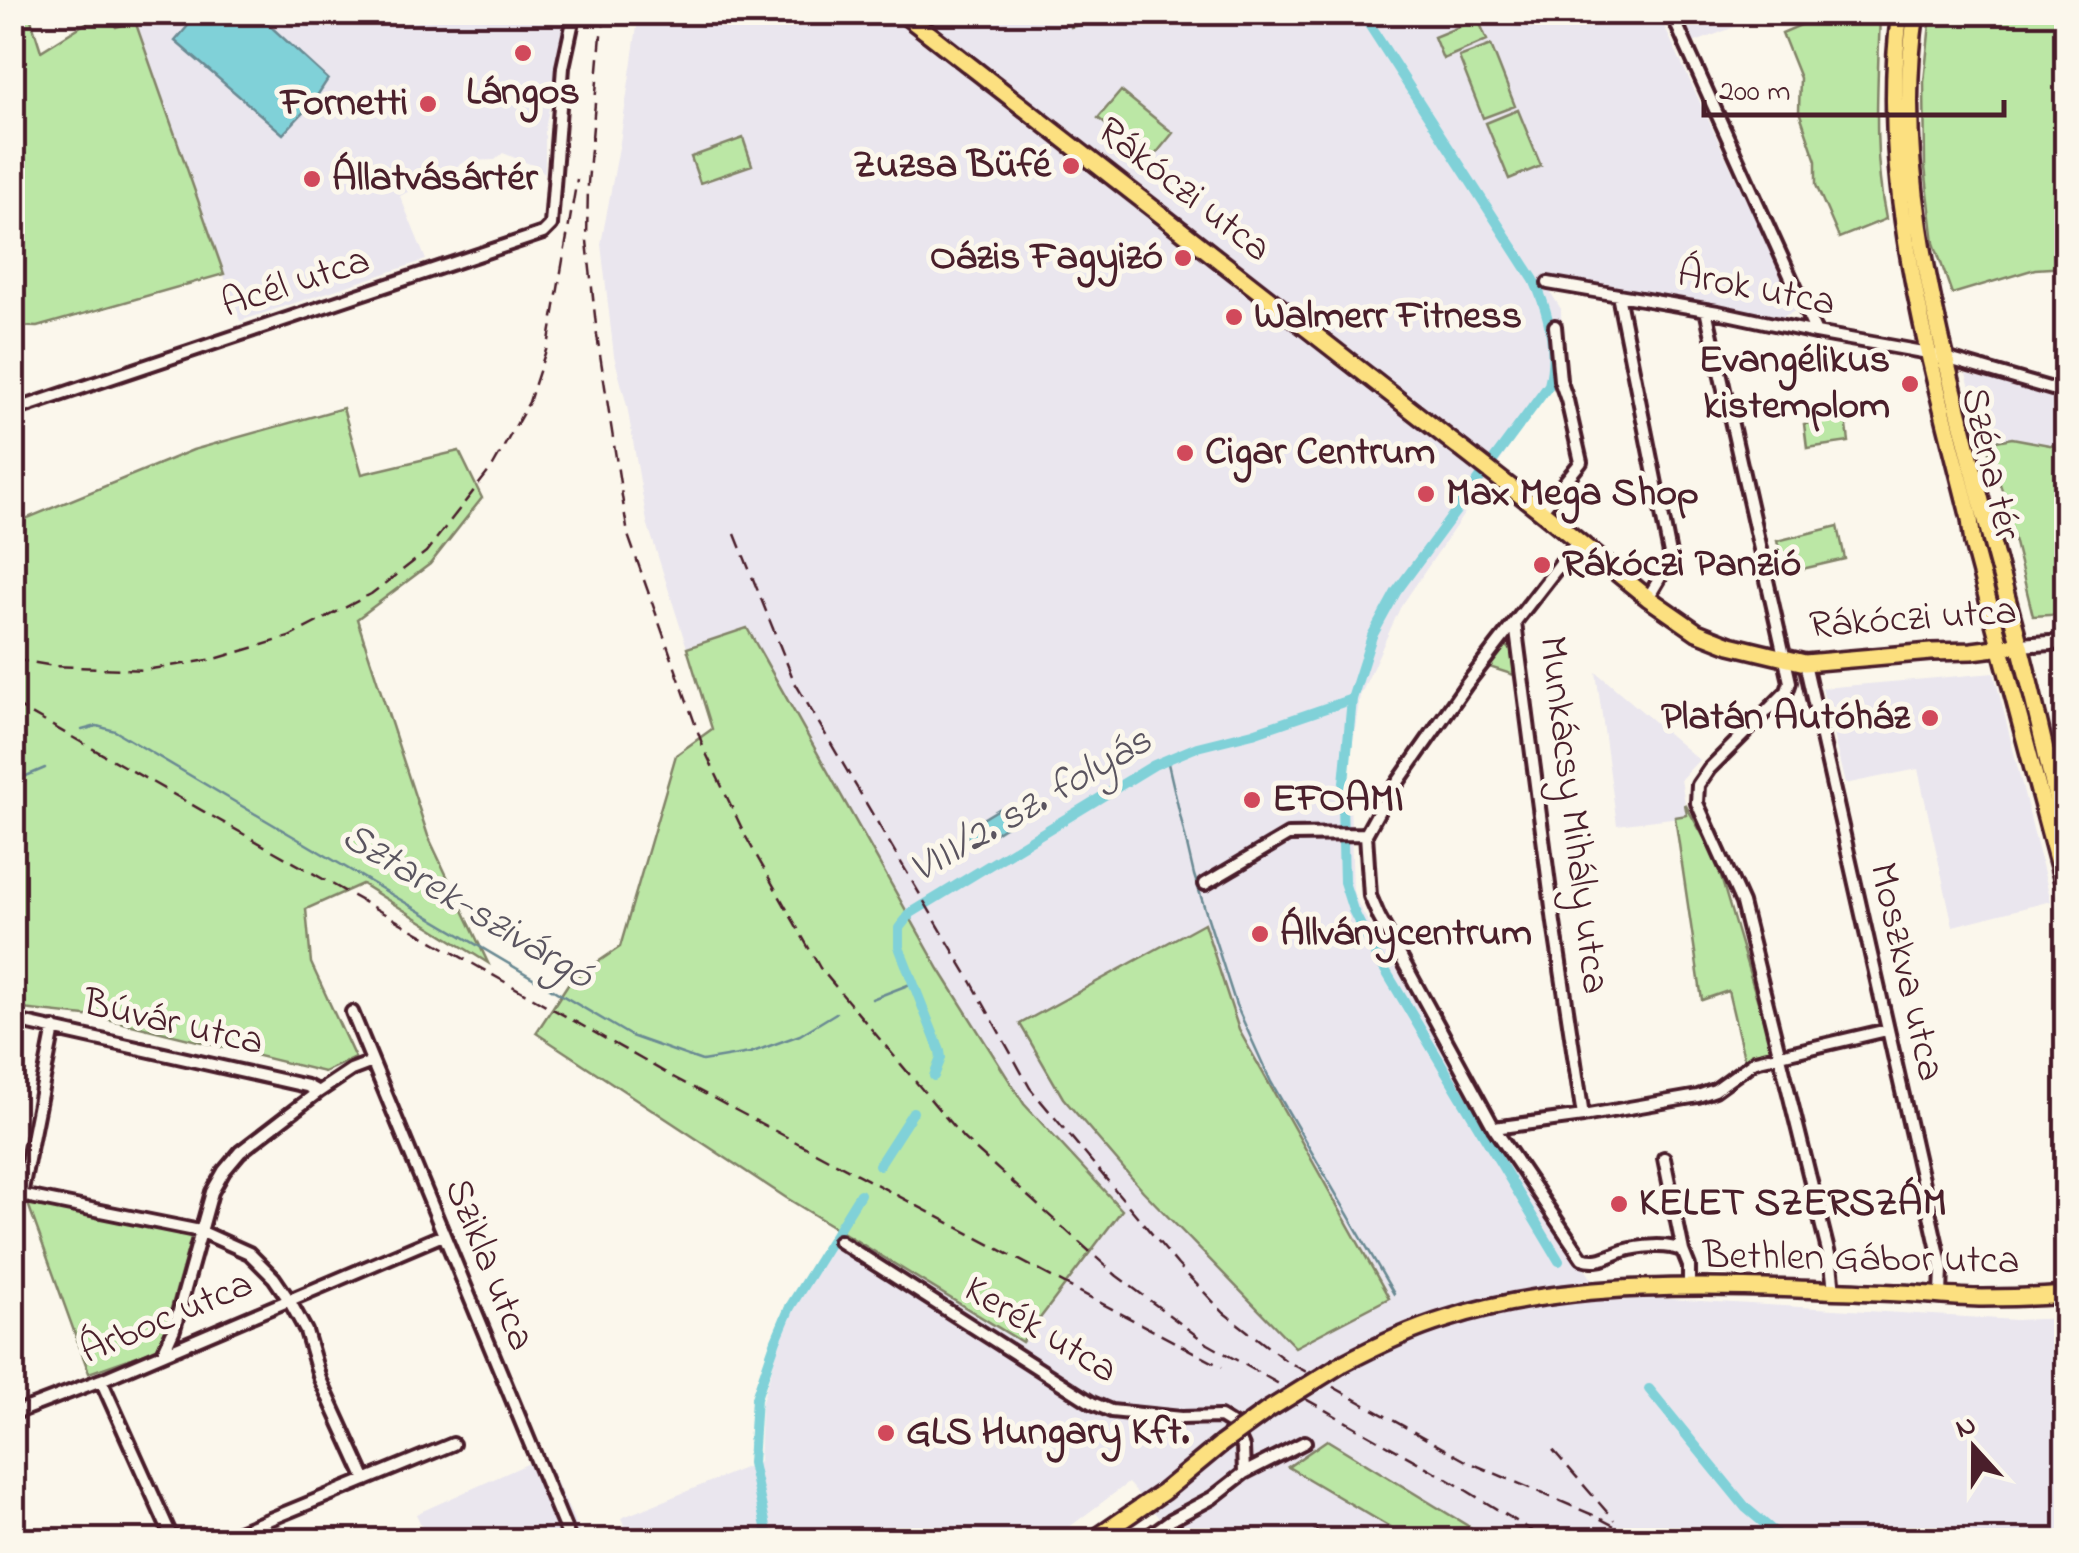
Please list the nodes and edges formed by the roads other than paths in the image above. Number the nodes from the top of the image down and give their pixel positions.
1 (576, 12) edge
2 (901, 12) edge
3 (1671, 12) edge
4 (1900, 12) edge
5 (1916, 12) edge
6 (1548, 283) dead end
7 (1618, 295) junction
8 (1706, 310) junction
9 (1554, 326) dead end
10 (1816, 334) junction
11 (1928, 353) junction
12 (1945, 360) junction
13 (2066, 392) edge
14 (12, 411) edge
15 (1541, 511) junction
16 (1578, 541) junction
17 (1648, 598) junction
18 (1515, 623) junction
19 (2066, 642) edge
20 (2020, 645) junction
21 (2002, 648) junction
22 (1786, 660) junction
23 (1805, 663) junction
24 (1790, 682) junction
25 (1808, 684) junction
26 (1366, 834) junction
27 (2066, 838) edge
28 (1205, 884) dead end
29 (2066, 894) edge
30 (352, 1012) dead end
31 (12, 1020) edge
32 (54, 1028) junction
33 (1887, 1030) junction
34 (1780, 1054) junction
35 (372, 1062) junction
36 (318, 1092) junction
37 (1583, 1116) junction
38 (1494, 1128) junction
39 (1664, 1158) dead end
40 (21, 1195) junction
41 (12, 1216) edge
42 (200, 1231) junction
43 (443, 1235) junction
44 (840, 1242) dead end
45 (1683, 1251) junction
46 (1689, 1288) junction
47 (1834, 1291) junction
48 (1941, 1295) junction
49 (2066, 1295) edge
50 (290, 1300) junction
51 (163, 1352) junction
52 (101, 1380) junction
53 (12, 1414) edge
54 (1305, 1442) dead end
55 (454, 1444) dead end
56 (1244, 1473) junction
57 (366, 1480) junction
58 (174, 1540) edge
59 (219, 1540) edge
60 (570, 1540) edge
61 (1094, 1540) edge
62 (1142, 1540) edge

1 - 14 street, Acél utca
2 - 15 main road, Rákóczi utca
3 - 10 street
4 - 11 main road, Széna tér
5 - 12 main road, Széna tér
6 - 7 street, Árok utca
7 - 8 street, Árok utca
7 - 17 street
8 - 10 street, Árok utca
8 - 22 street
9 - 15 street
10 - 11 street, Árok utca
11 - 12 street, Árok utca
11 - 21 main road, Széna tér
12 - 13 street, Árok utca
12 - 20 main road, Széna tér
15 - 16 main road, Rákóczi utca
16 - 17 main road, Rákóczi utca
16 - 18 street, Munkácsy Mihály utca
17 - 22 main road, Rákóczi utca
18 - 26 street
18 - 37 street, Munkácsy Mihály utca
19 - 20 street, Rákóczi utca
20 - 21 main road, Rákóczi utca
20 - 27 main road, Széna tér
21 - 23 main road, Rákóczi utca
21 - 29 main road, Széna tér
22 - 23 main road, Rákóczi utca
22 - 24 street
23 - 25 street, Moszkva utca
24 - 25 street
24 - 34 street
25 - 33 street, Moszkva utca
26 - 28 street
26 - 38 street
30 - 35 street, Szikla utca
31 - 32 street, Búvár utca
32 - 36 street, Búvár utca
32 - 40 street
33 - 34 street
33 - 48 street, Moszkva utca
34 - 37 street
34 - 47 street
35 - 36 street, Búvár utca
35 - 43 street, Szikla utca
36 - 42 street, Búvár utca
37 - 38 street
38 - 45 street
39 - 45 street
40 - 41 street
40 - 42 street
42 - 50 street
42 - 51 street, Búvár utca
43 - 50 street, Árboc utca
43 - 60 street, Szikla utca
44 - 56 street, Kerék utca
45 - 46 street
46 - 47 main road, Bethlen Gábor utca
46 - 61 main road, Bethlen Gábor utca, bridge
47 - 48 main road, Bethlen Gábor utca
48 - 49 main road, Bethlen Gábor utca
50 - 51 street, Árboc utca
50 - 57 street
51 - 52 street, Árboc utca
52 - 53 street, Árboc utca
52 - 58 street
54 - 56 street
55 - 57 street
56 - 62 street
57 - 59 street

